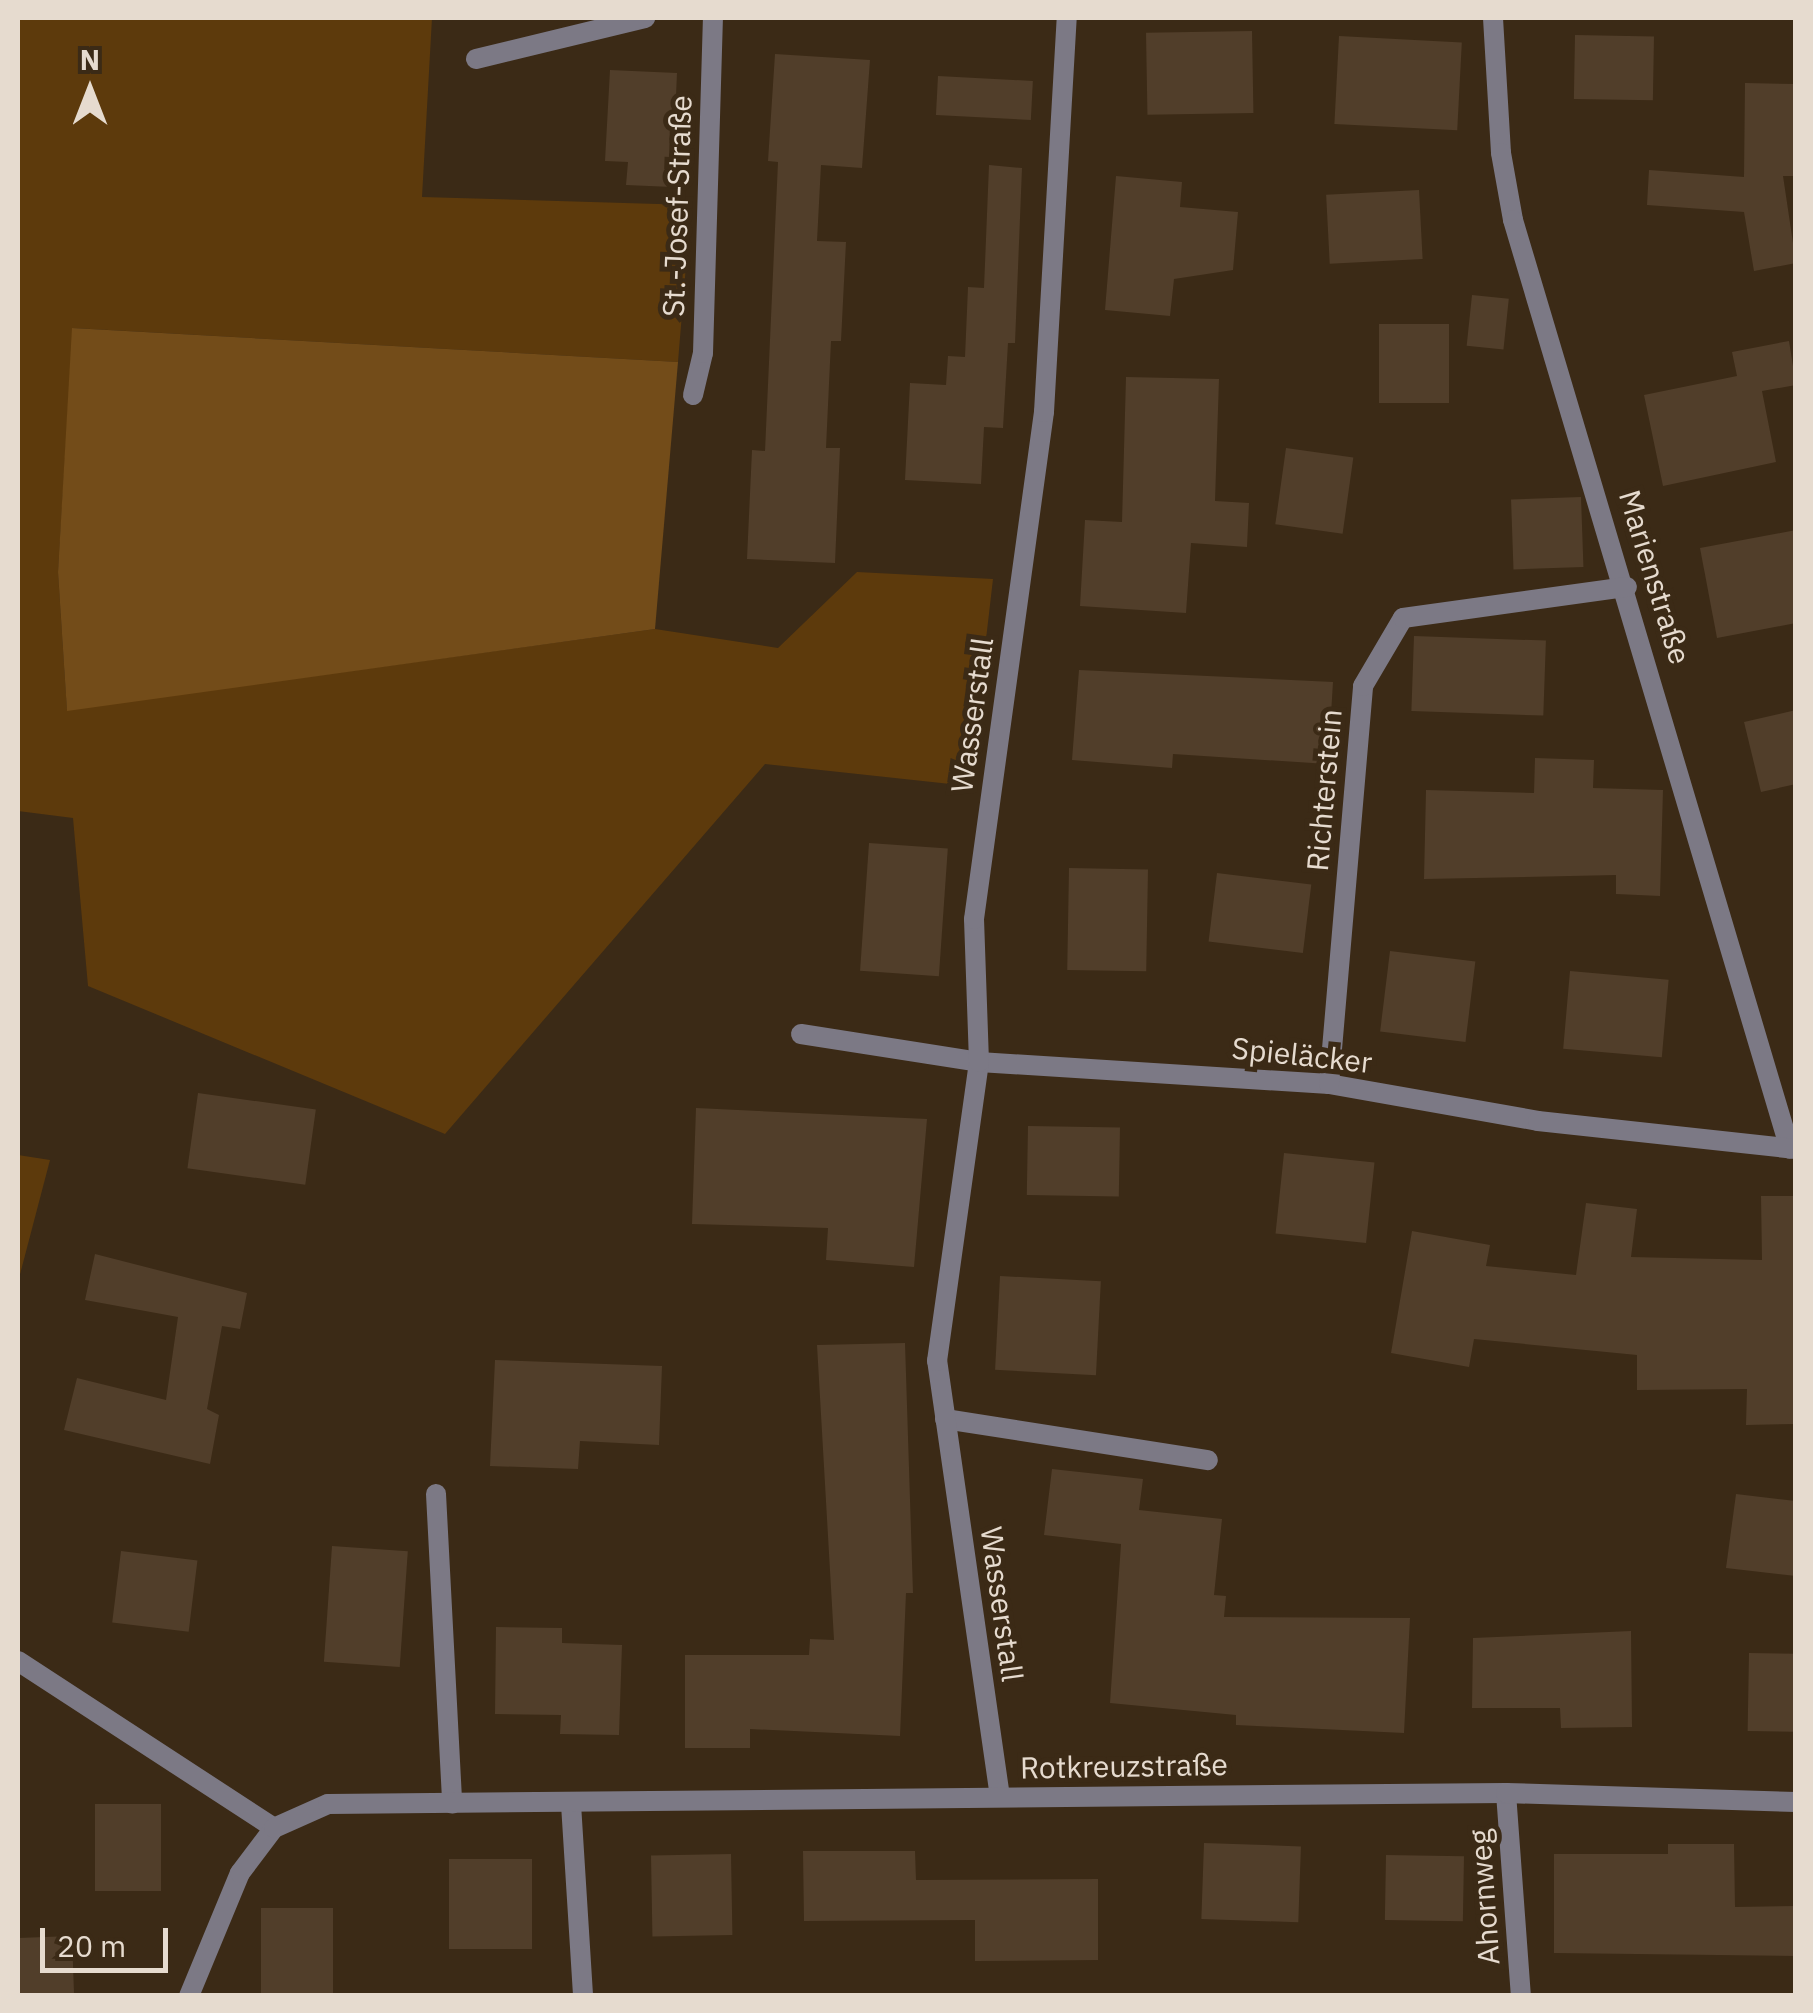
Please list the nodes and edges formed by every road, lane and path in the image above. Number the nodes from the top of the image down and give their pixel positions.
1 (644, 18) edge
2 (713, 18) edge
3 (1066, 18) edge
4 (1493, 18) edge
5 (476, 59) dead end
6 (693, 395) dead end
7 (1627, 587) junction
8 (801, 1034) dead end
9 (979, 1062) junction
10 (1329, 1084) junction
11 (1793, 1149) edge
12 (944, 1419) junction
13 (1208, 1460) dead end
14 (436, 1494) dead end
15 (18, 1661) edge
16 (1506, 1793) junction
17 (1000, 1797) junction
18 (1796, 1802) edge
19 (452, 1804) junction
20 (571, 1804) junction
21 (274, 1828) junction
22 (188, 1996) edge
23 (584, 1996) edge
24 (1522, 1996) edge

1 - 5 street
2 - 6 street, St.-Josef-Straße
3 - 9 street, Wasserstall
4 - 7 street, Marienstraße
7 - 10 street, Richterstein
7 - 11 street, Marienstraße
8 - 9 street, Spieläcker
9 - 10 street, Spieläcker
9 - 12 street, Wasserstall
10 - 11 street, Spieläcker
12 - 13 street
12 - 17 street, Wasserstall
14 - 19 street
15 - 21 street
16 - 17 street, Rotkreuzstraße
16 - 18 street, Rotkreuzstraße
16 - 24 street, Ahornweg
17 - 20 street, Rotkreuzstraße
19 - 20 street, Rotkreuzstraße
19 - 21 street, Rotkreuzstraße
20 - 23 street
21 - 22 street

